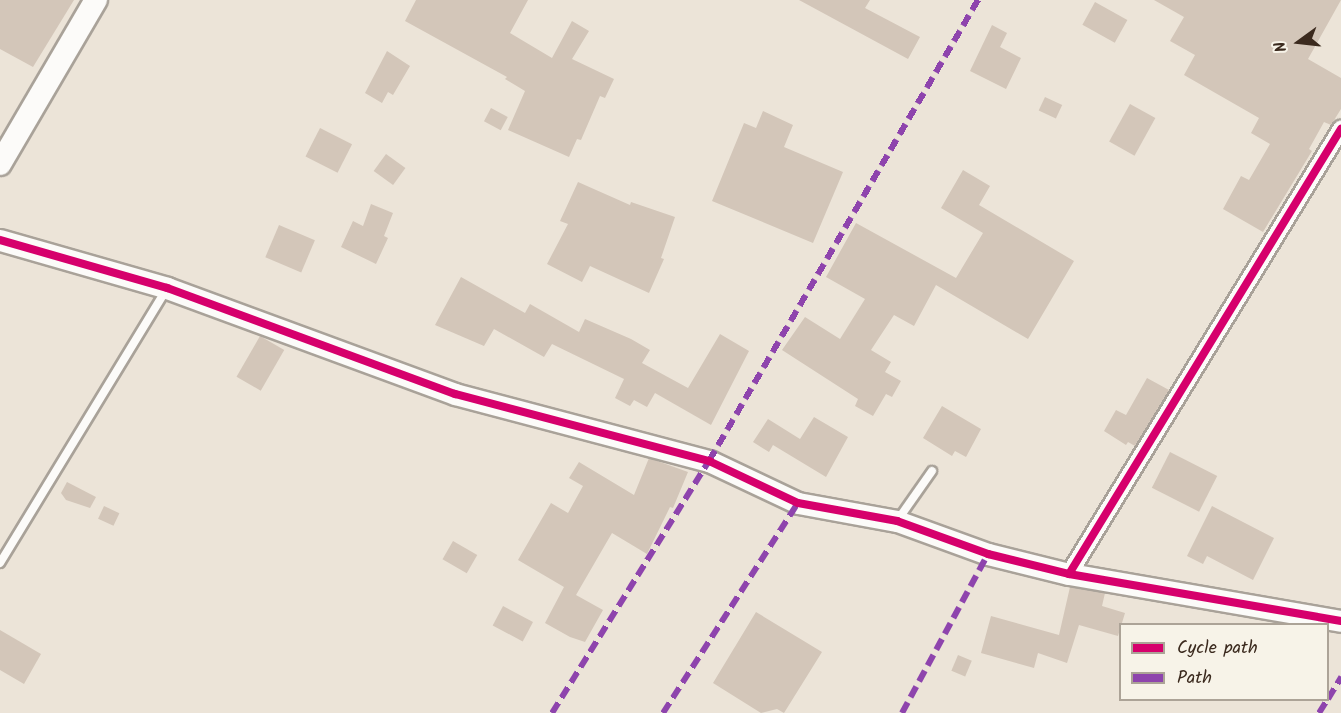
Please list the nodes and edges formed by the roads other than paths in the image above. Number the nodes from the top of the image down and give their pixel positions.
1 (96, 0) edge
2 (1341, 129) edge
3 (0, 164) edge
4 (0, 240) edge
5 (167, 288) junction
6 (932, 471) dead end
7 (897, 521) junction
8 (0, 563) edge
9 (1069, 574) junction
10 (1341, 621) edge

1 - 3 main road
2 - 9 street
4 - 5 street
5 - 7 street
5 - 8 lane
6 - 7 lane
7 - 9 street
9 - 10 street

